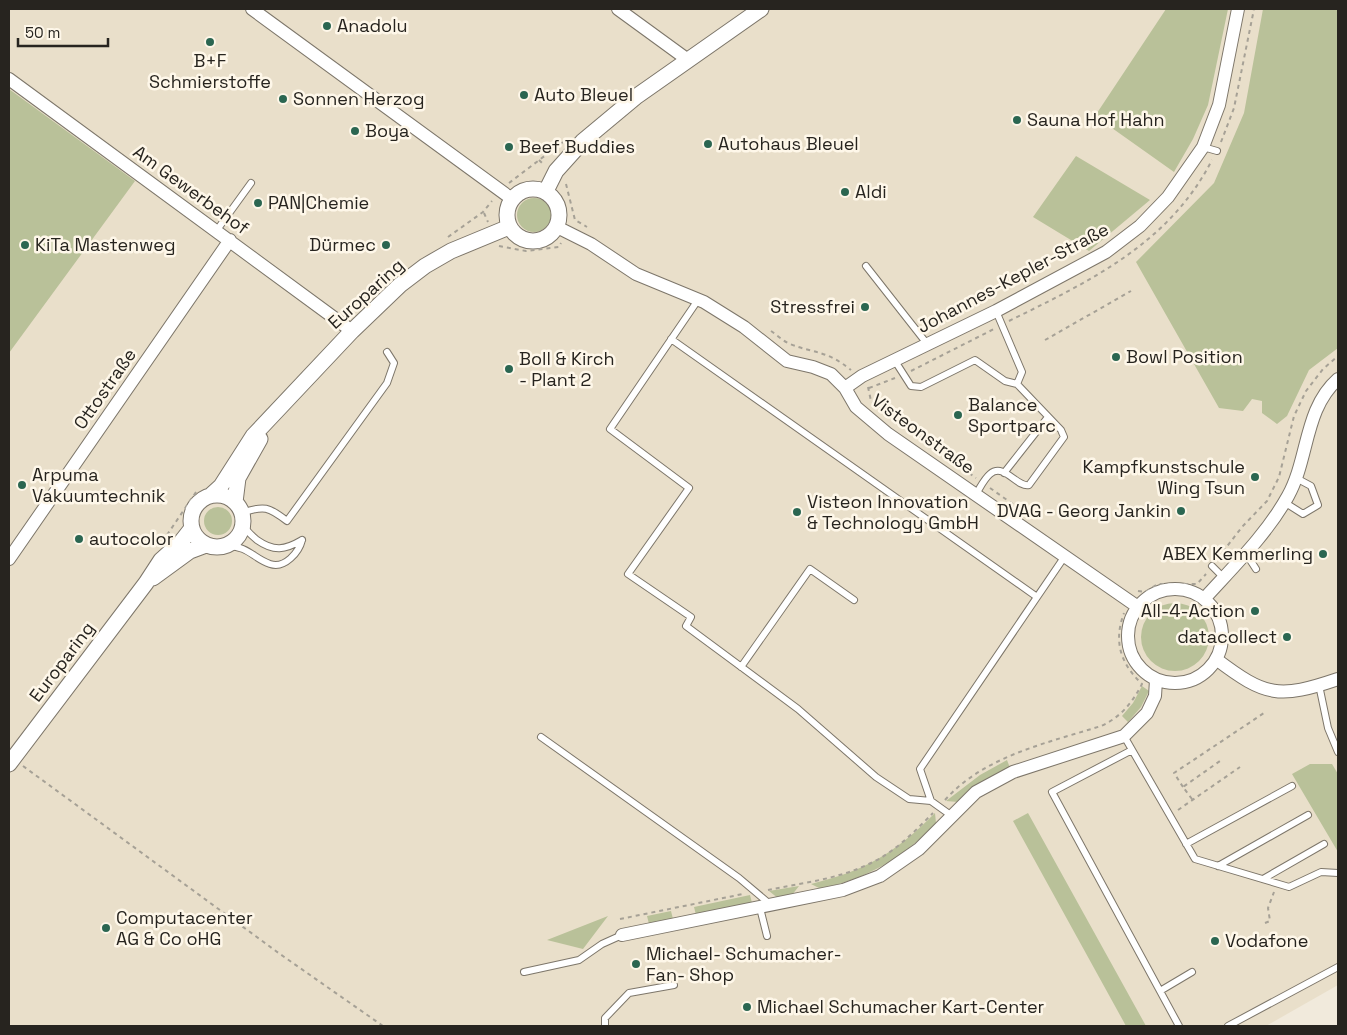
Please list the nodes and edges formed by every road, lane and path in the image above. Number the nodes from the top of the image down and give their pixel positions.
1 (252, 9) edge
2 (618, 9) edge
3 (761, 9) edge
4 (1238, 9) edge
5 (1254, 9) edge
6 (688, 60) junction
7 (9, 80) edge
8 (569, 137) dead end
9 (1204, 147) junction
10 (1217, 150) junction
11 (539, 160) junction
12 (556, 171) junction
13 (251, 182) dead end
14 (546, 191) junction
15 (507, 194) junction
16 (483, 212) junction
17 (575, 220) junction
18 (509, 227) junction
19 (590, 229) dead end
20 (217, 230) junction
21 (562, 230) junction
22 (493, 234) junction
23 (230, 240) junction
24 (443, 240) dead end
25 (866, 266) dead end
26 (1131, 291) dead end
27 (698, 300) junction
28 (996, 311) junction
29 (1001, 325) junction
30 (764, 327) dead end
31 (352, 331) junction
32 (671, 339) junction
33 (1045, 340) dead end
34 (928, 345) junction
35 (386, 352) dead end
36 (1338, 356) edge
37 (895, 361) junction
38 (852, 371) dead end
39 (904, 374) junction
40 (1338, 378) edge
41 (1017, 384) junction
42 (845, 388) junction
43 (870, 388) dead end
44 (1048, 417) junction
45 (269, 419) junction
46 (1004, 473) junction
47 (1294, 478) junction
48 (976, 494) junction
49 (210, 496) junction
50 (1284, 502) junction
51 (240, 513) junction
52 (192, 528) junction
53 (206, 545) junction
54 (227, 546) junction
55 (1245, 552) junction
56 (1065, 556) junction
57 (9, 559) edge
58 (1212, 566) junction
59 (1256, 569) dead end
60 (1223, 577) junction
61 (146, 583) junction
62 (1037, 597) junction
63 (1204, 599) junction
64 (854, 600) dead end
65 (1134, 604) junction
66 (1216, 659) junction
67 (741, 667) junction
68 (1338, 679) edge
69 (1156, 680) junction
70 (1319, 685) junction
71 (1264, 713) dead end
72 (1124, 736) junction
73 (541, 738) dead end
74 (1132, 750) junction
75 (1338, 752) edge
76 (1220, 761) dead end
77 (11, 762) edge
78 (1240, 767) dead end
79 (1292, 786) dead end
80 (1183, 787) junction
81 (931, 800) junction
82 (1192, 800) junction
83 (939, 807) junction
84 (952, 816) junction
85 (1170, 816) junction
86 (1308, 816) dead end
87 (1186, 844) junction
88 (1324, 844) dead end
89 (1218, 866) junction
90 (1338, 873) edge
91 (1263, 879) junction
92 (1277, 884) junction
93 (756, 892) junction
94 (766, 907) junction
95 (620, 919) dead end
96 (1265, 923) dead end
97 (622, 935) joint
98 (766, 936) dead end
99 (1338, 967) edge
100 (524, 972) dead end
101 (1192, 972) dead end
102 (674, 985) dead end
103 (1160, 991) junction
104 (384, 1026) edge
105 (606, 1026) edge
106 (1179, 1026) edge
107 (1228, 1026) edge

1 - 15 street
2 - 6 street
3 - 6 street
4 - 9 street, Johannes-Kepler-Straße
5 - 10 path
6 - 12 street
7 - 20 street, Am Gewerbehof
8 - 11 path
9 - 10 lane
9 - 28 street, Johannes-Kepler-Straße
10 - 29 path
11 - 12 path
11 - 15 path
12 - 14 street
12 - 17 path
13 - 20 lane
14 - 15 street
14 - 21 street
15 - 16 path
15 - 18 street
16 - 22 path
16 - 24 path
17 - 19 path
17 - 21 path
18 - 21 street
18 - 22 street, Europaring
20 - 23 street, Am Gewerbehof
21 - 22 path
21 - 27 street, Visteonstraße
22 - 31 street, Europaring
23 - 31 street, Am Gewerbehof
23 - 57 street, Ottostraße
25 - 34 lane
26 - 33 path
27 - 32 lane
27 - 42 street, Visteonstraße
28 - 29 lane
28 - 34 street, Johannes-Kepler-Straße
29 - 39 path
29 - 41 lane
30 - 38 path
31 - 45 street, Europaring
32 - 62 lane
32 - 67 lane
34 - 37 street, Johannes-Kepler-Straße
35 - 51 lane
36 - 58 path
37 - 39 lane
37 - 42 street, Johannes-Kepler-Straße
39 - 41 lane
39 - 43 path
40 - 47 street
41 - 44 lane
42 - 48 street, Visteonstraße
44 - 46 lane
44 - 46 lane
45 - 49 street, Europaring
45 - 51 street, Europaring
46 - 48 lane
47 - 50 street
47 - 50 lane
48 - 56 street, Visteonstraße
49 - 51 street
49 - 52 street, Europaring
50 - 55 street
51 - 54 street, Europaring
51 - 54 lane
52 - 53 street
52 - 61 street, Europaring
53 - 54 street, Europaring
53 - 61 street, Europaring
55 - 59 lane
55 - 60 street
56 - 62 lane
56 - 65 street, Visteonstraße
58 - 60 lane
58 - 65 path
60 - 63 street
61 - 77 street, Europaring
62 - 81 lane
63 - 65 street
63 - 66 street
64 - 67 lane
65 - 69 street
65 - 83 path
66 - 69 street
66 - 70 street
67 - 81 lane
68 - 70 street
69 - 72 street
70 - 75 lane
71 - 80 path
72 - 74 lane
72 - 84 street
73 - 93 lane
74 - 85 lane
74 - 103 lane
76 - 80 path
77 - 104 path
78 - 82 path
79 - 87 lane
80 - 82 path
81 - 83 lane
82 - 85 path
83 - 84 lane
83 - 93 path
84 - 94 street
85 - 87 lane
86 - 89 lane
87 - 89 lane
88 - 91 lane
89 - 91 lane
90 - 92 lane
91 - 92 lane
92 - 96 path
93 - 94 lane
93 - 95 path
94 - 97 street
94 - 98 lane
97 - 100 lane
99 - 107 lane
101 - 103 lane
102 - 105 lane
103 - 106 lane

